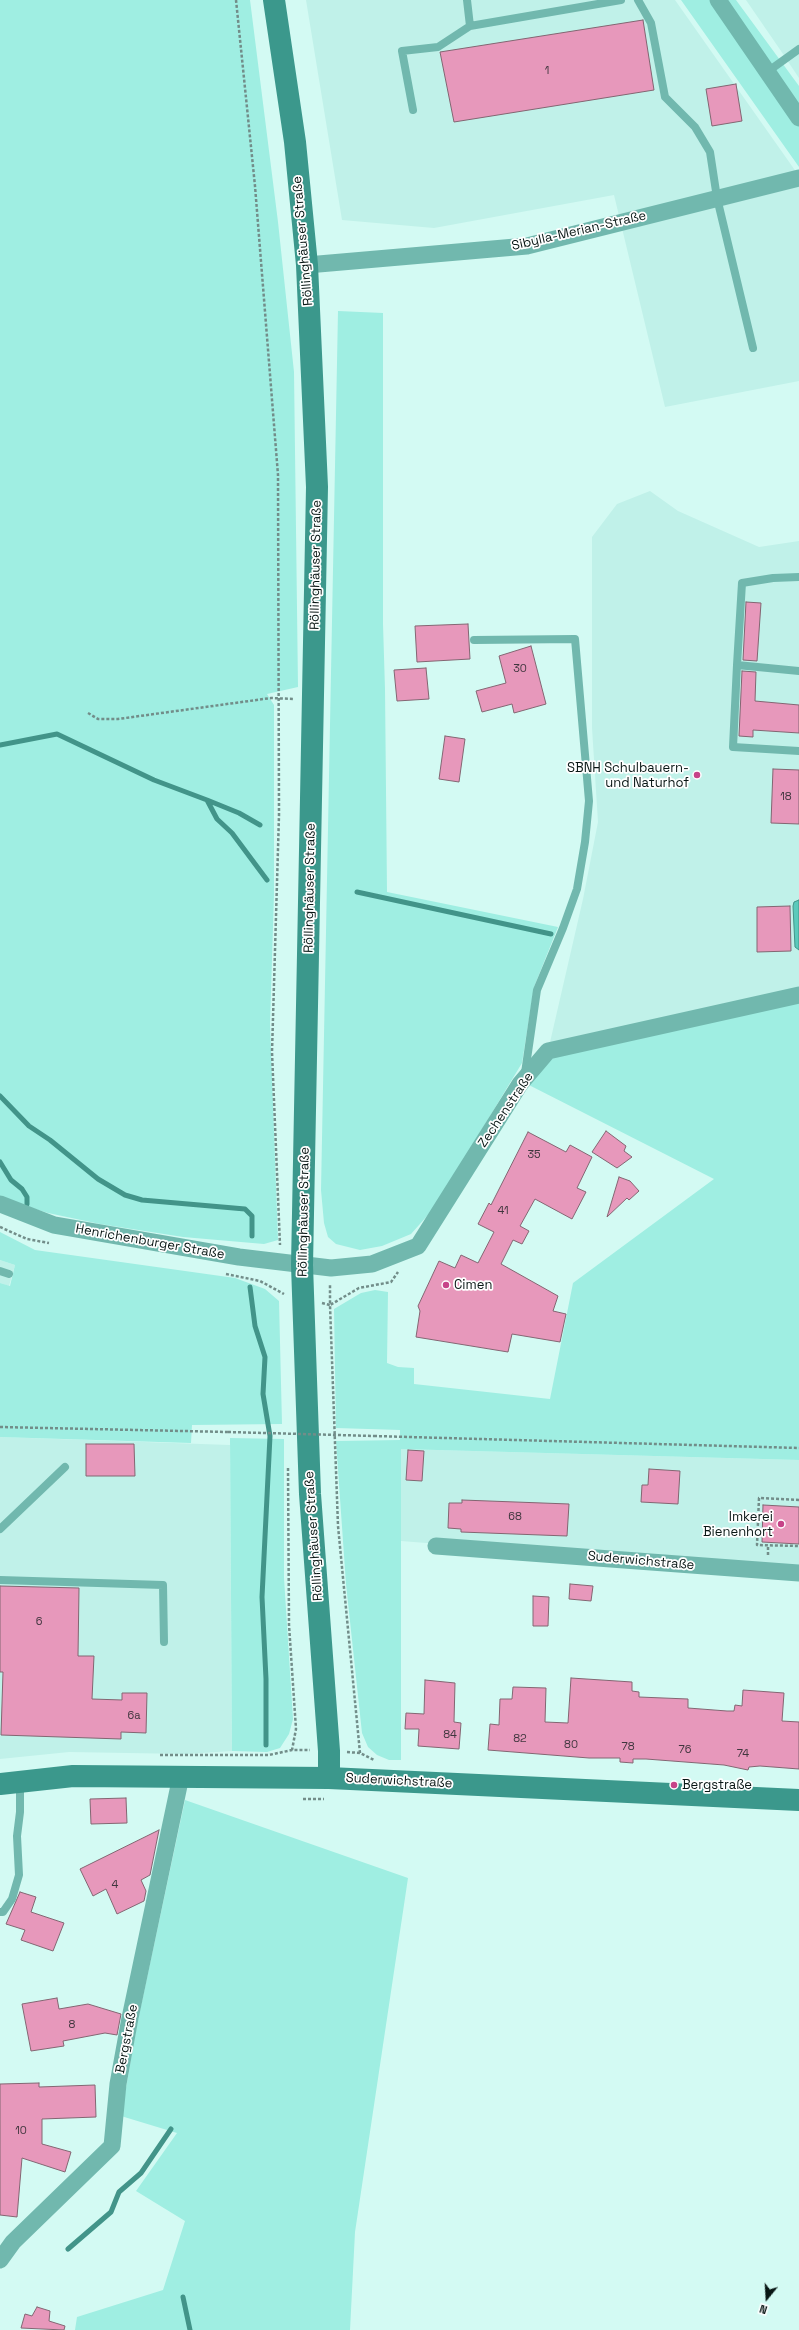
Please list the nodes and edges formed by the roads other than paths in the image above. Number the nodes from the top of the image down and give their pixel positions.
1 (274, 0) edge
2 (467, 0) edge
3 (621, 0) edge
4 (638, 0) edge
5 (718, 0) edge
6 (470, 26) junction
7 (799, 49) edge
8 (767, 72) junction
9 (413, 110) dead end
10 (799, 118) edge
11 (799, 178) edge
12 (717, 198) junction
13 (307, 265) junction
14 (753, 348) dead end
15 (799, 577) edge
16 (474, 640) dead end
17 (737, 665) junction
18 (799, 671) edge
19 (799, 751) edge
20 (799, 996) edge
21 (523, 1082) junction
22 (0, 1204) edge
23 (302, 1265) junction
24 (0, 1271) edge
25 (9, 1274) dead end
26 (65, 1468) dead end
27 (0, 1529) edge
28 (436, 1546) dead end
29 (799, 1573) edge
30 (0, 1580) edge
31 (164, 1642) dead end
32 (181, 1776) junction
33 (329, 1778) junction
34 (10, 1783) edge
35 (799, 1800) edge
36 (0, 1912) edge
37 (0, 2260) edge

1 - 13 main road, Röllinghäuser Straße
2 - 6 lane
3 - 6 lane
4 - 12 lane
5 - 8 street
6 - 9 lane
7 - 8 lane
8 - 10 street
11 - 12 street, Sibylla-Merian-Straße
12 - 13 street, Sibylla-Merian-Straße
12 - 14 lane
13 - 23 main road, Röllinghäuser Straße
15 - 17 lane
16 - 21 lane
17 - 18 lane
17 - 19 lane
20 - 21 street, Zechenstraße
21 - 23 street, Zechenstraße
22 - 23 street, Henrichenburger Straße
23 - 33 main road, Röllinghäuser Straße
24 - 25 lane
26 - 27 lane
28 - 29 street, Suderwichstraße
30 - 31 lane
32 - 33 main road, Suderwichstraße
32 - 34 main road, Suderwichstraße
32 - 37 street, Bergstraße
33 - 35 main road, Suderwichstraße
34 - 36 lane

